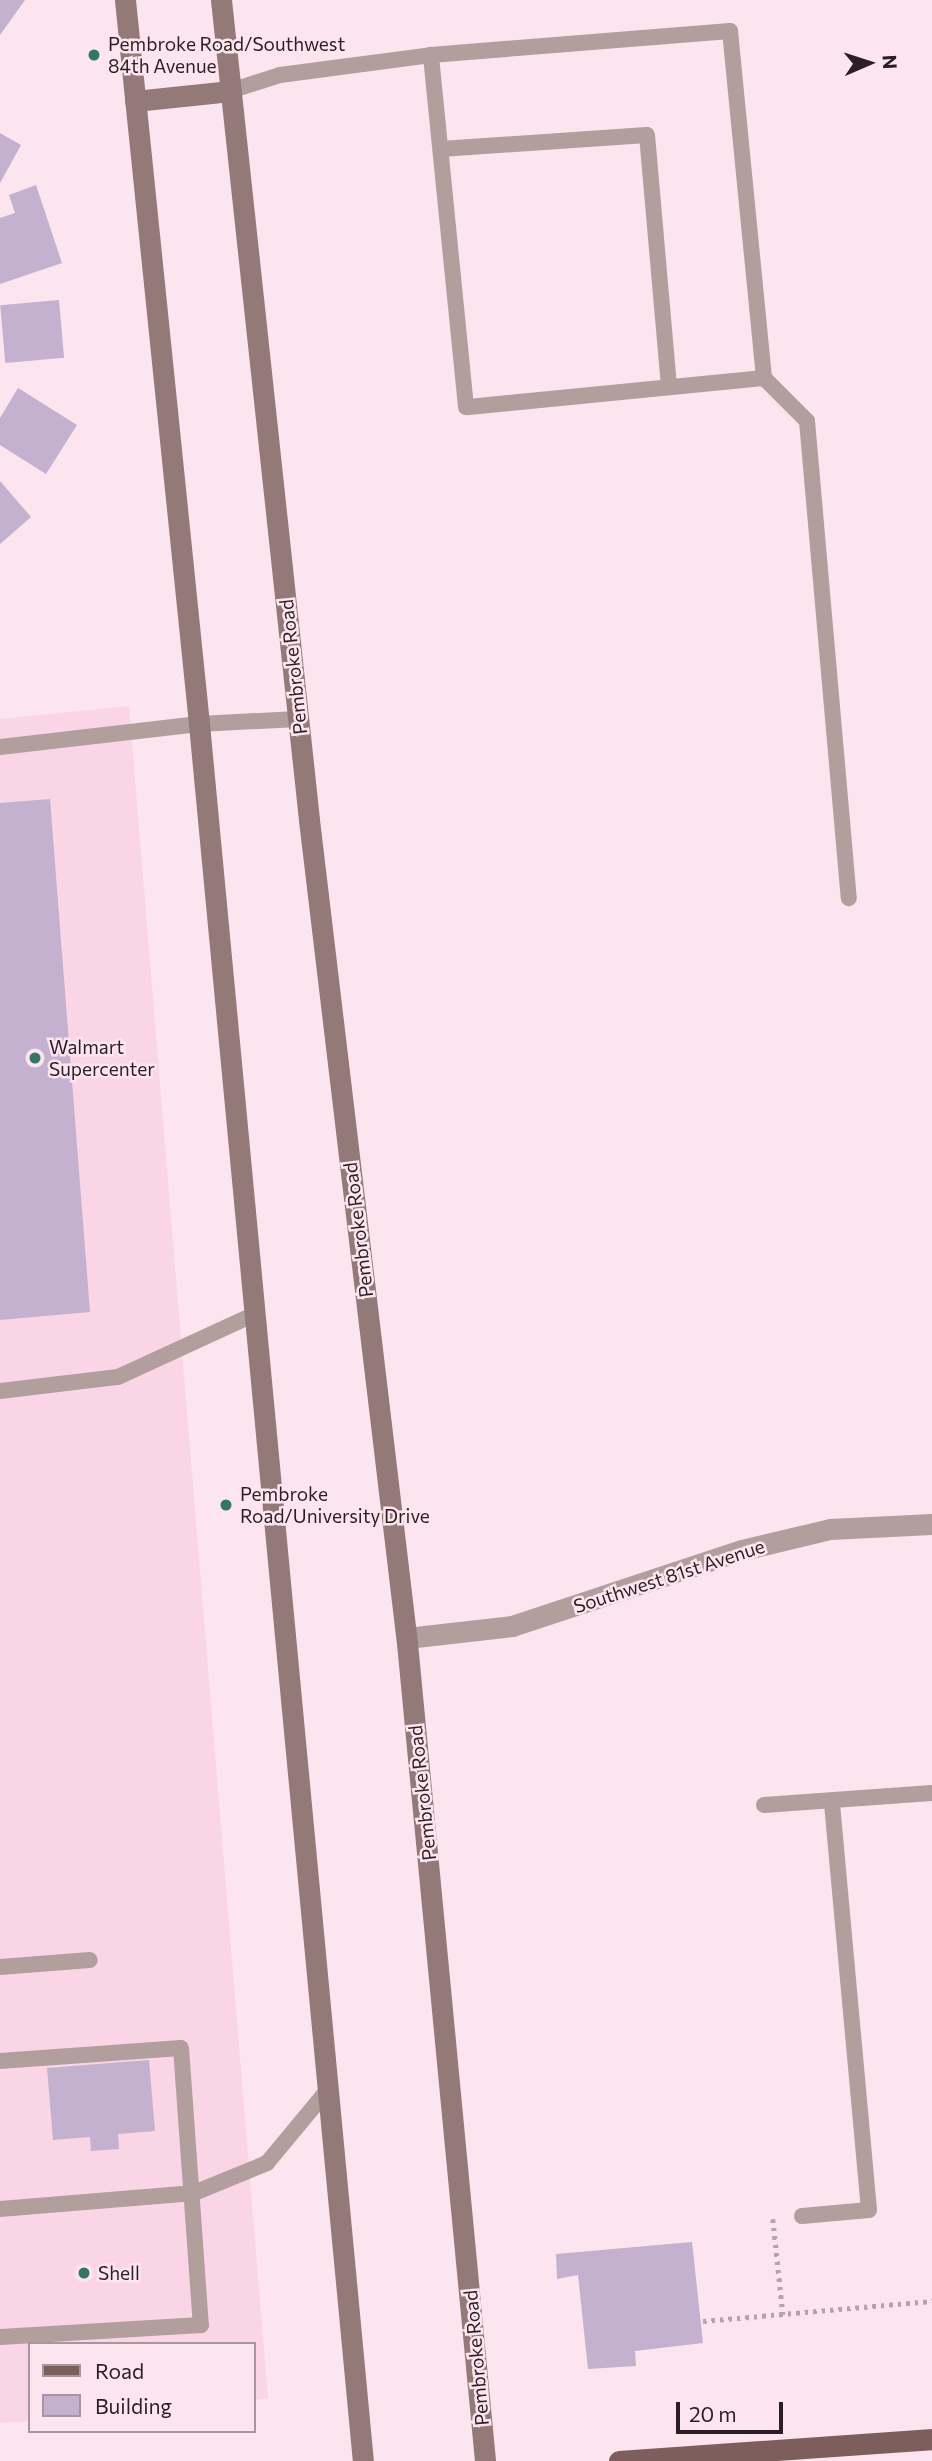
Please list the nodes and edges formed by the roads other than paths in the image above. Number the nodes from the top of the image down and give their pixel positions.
1 (125, 0) edge
2 (220, 0) edge
3 (431, 55) junction
4 (230, 91) junction
5 (135, 101) junction
6 (441, 149) junction
7 (764, 378) junction
8 (669, 387) junction
9 (299, 719) junction
10 (199, 724) junction
11 (0, 747) edge
12 (849, 898) dead end
13 (255, 1314) junction
14 (0, 1391) edge
15 (932, 1524) edge
16 (407, 1638) junction
17 (932, 1793) edge
18 (832, 1802) junction
19 (764, 1805) dead end
20 (90, 1960) dead end
21 (0, 1967) edge
22 (0, 2061) edge
23 (330, 2087) junction
24 (194, 2193) junction
25 (0, 2209) edge
26 (802, 2216) dead end
27 (0, 2337) edge
28 (932, 2440) edge
29 (363, 2461) edge
30 (485, 2461) edge
31 (619, 2461) edge

1 - 5 main road
2 - 4 main road, Pembroke Road
3 - 4 lane
3 - 6 lane
3 - 7 lane
4 - 5 main road
4 - 9 main road, Pembroke Road
5 - 10 main road
6 - 8 lane
6 - 8 lane
7 - 8 lane
7 - 12 lane
9 - 10 lane
9 - 16 main road, Pembroke Road
10 - 11 lane
10 - 13 main road
13 - 14 lane
13 - 23 main road
15 - 16 street, Southwest 81st Avenue
16 - 30 main road, Pembroke Road
17 - 18 lane
18 - 19 lane
18 - 26 lane
20 - 21 lane
22 - 24 lane
23 - 24 lane
23 - 29 main road
24 - 25 lane
24 - 27 lane
28 - 31 main road

